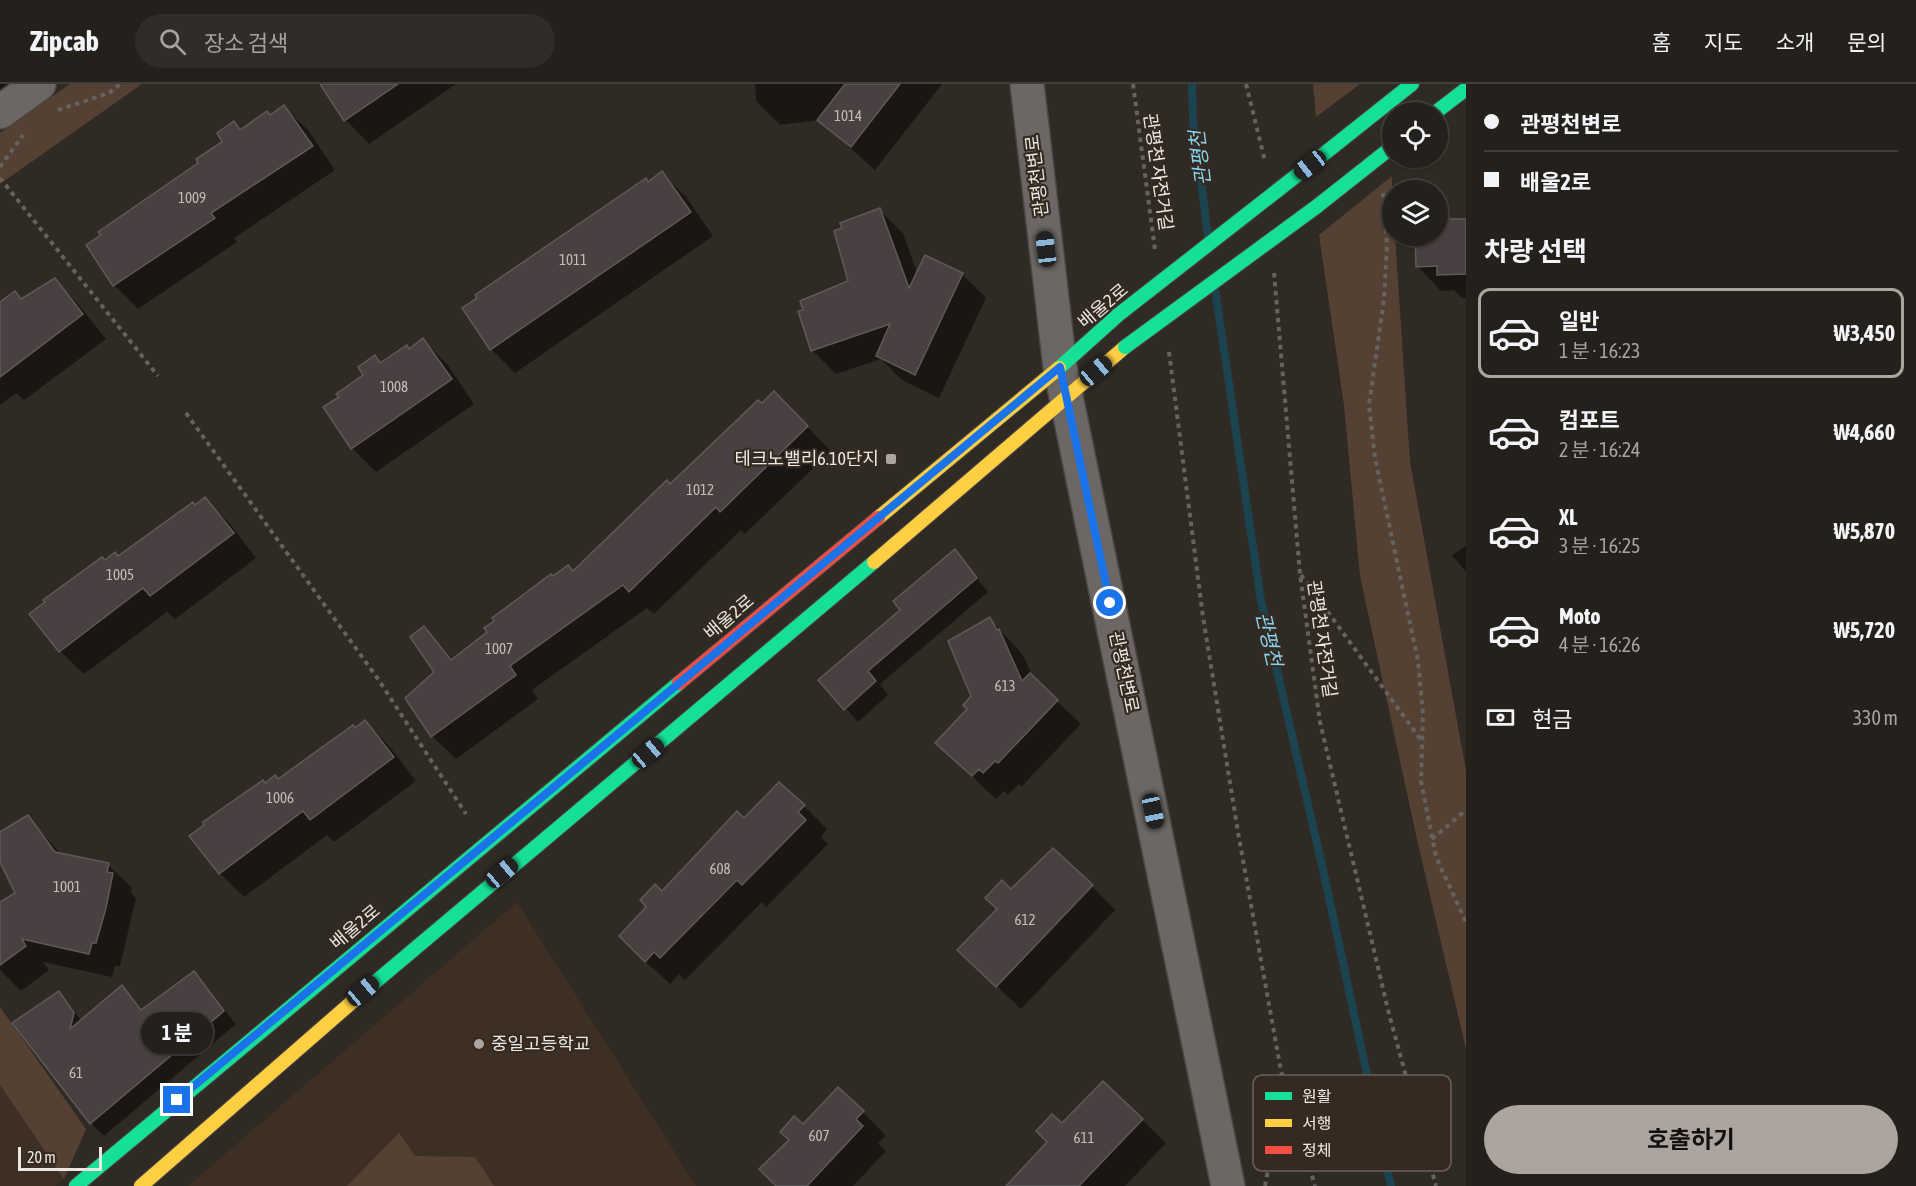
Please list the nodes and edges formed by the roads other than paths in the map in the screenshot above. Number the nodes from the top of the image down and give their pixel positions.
1 (39, 84) edge
2 (1027, 84) edge
3 (1412, 84) edge
4 (1466, 89) edge
5 (1448, 103) edge
6 (0, 112) edge
7 (1382, 155) edge
8 (1063, 381) junction
9 (76, 1186) edge
10 (141, 1186) edge
11 (1228, 1186) edge

1 - 6 street
2 - 8 street, 관평천변로
3 - 8 main road, 배울2로, bridge
4 - 5 main road
7 - 8 main road, 배울2로, bridge
8 - 9 main road, 배울2로
8 - 10 main road, 배울2로
8 - 11 street, 관평천변로

